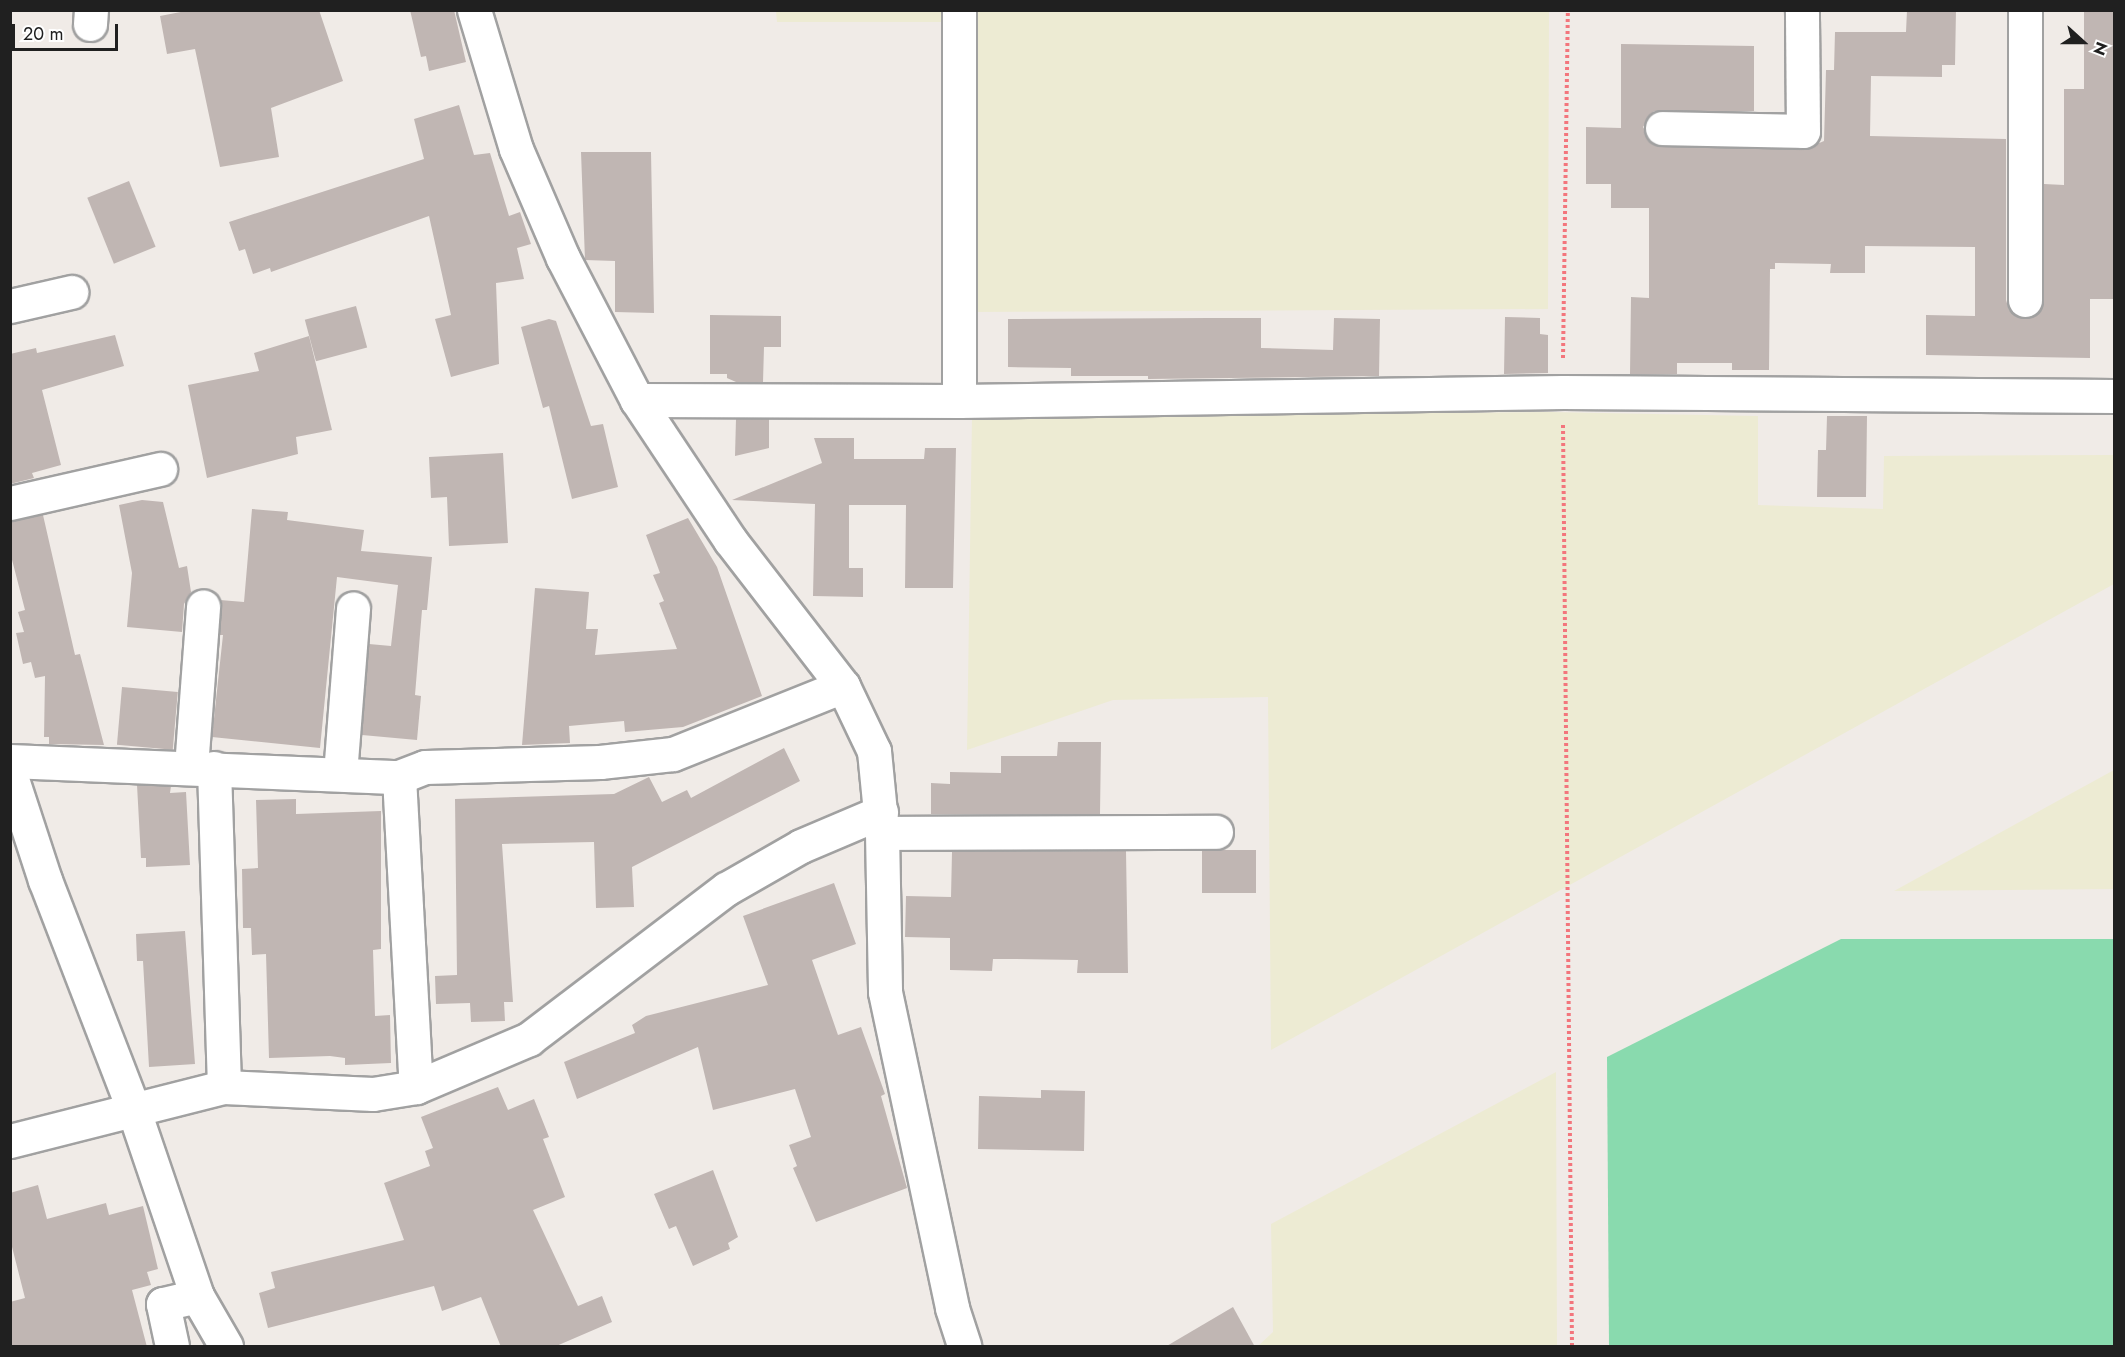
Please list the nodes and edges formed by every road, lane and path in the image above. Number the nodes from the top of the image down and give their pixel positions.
1 (474, 10) edge
2 (960, 10) edge
3 (1568, 10) edge
4 (1802, 10) edge
5 (2025, 10) edge
6 (1662, 128) dead end
7 (71, 292) dead end
8 (2025, 300) dead end
9 (10, 306) edge
10 (1563, 392) junction
11 (2115, 396) edge
12 (637, 400) junction
13 (959, 401) junction
14 (160, 469) dead end
15 (10, 503) edge
16 (203, 606) dead end
17 (353, 609) dead end
18 (843, 686) junction
19 (10, 761) edge
20 (203, 768) junction
21 (10, 774) edge
22 (340, 774) junction
23 (399, 777) junction
24 (881, 822) junction
25 (1216, 832) dead end
26 (224, 1087) junction
27 (416, 1087) junction
28 (134, 1111) junction
29 (10, 1141) edge
30 (197, 1296) junction
31 (172, 1347) edge
32 (226, 1347) edge
33 (964, 1347) edge
34 (1572, 1347) edge

1 - 12 street
2 - 13 street
3 - 10 path
4 - 6 street
5 - 8 street
7 - 9 street
10 - 11 street
10 - 13 street
10 - 34 path
12 - 13 street
12 - 18 street
14 - 15 street
16 - 20 street
17 - 22 street
18 - 23 street
18 - 24 street
19 - 20 street
20 - 22 street
20 - 26 street
21 - 28 street
22 - 23 street
23 - 27 street
24 - 25 street
24 - 27 street
24 - 33 street
26 - 27 street
26 - 28 street
28 - 29 street
28 - 30 street
30 - 31 street
30 - 32 street

